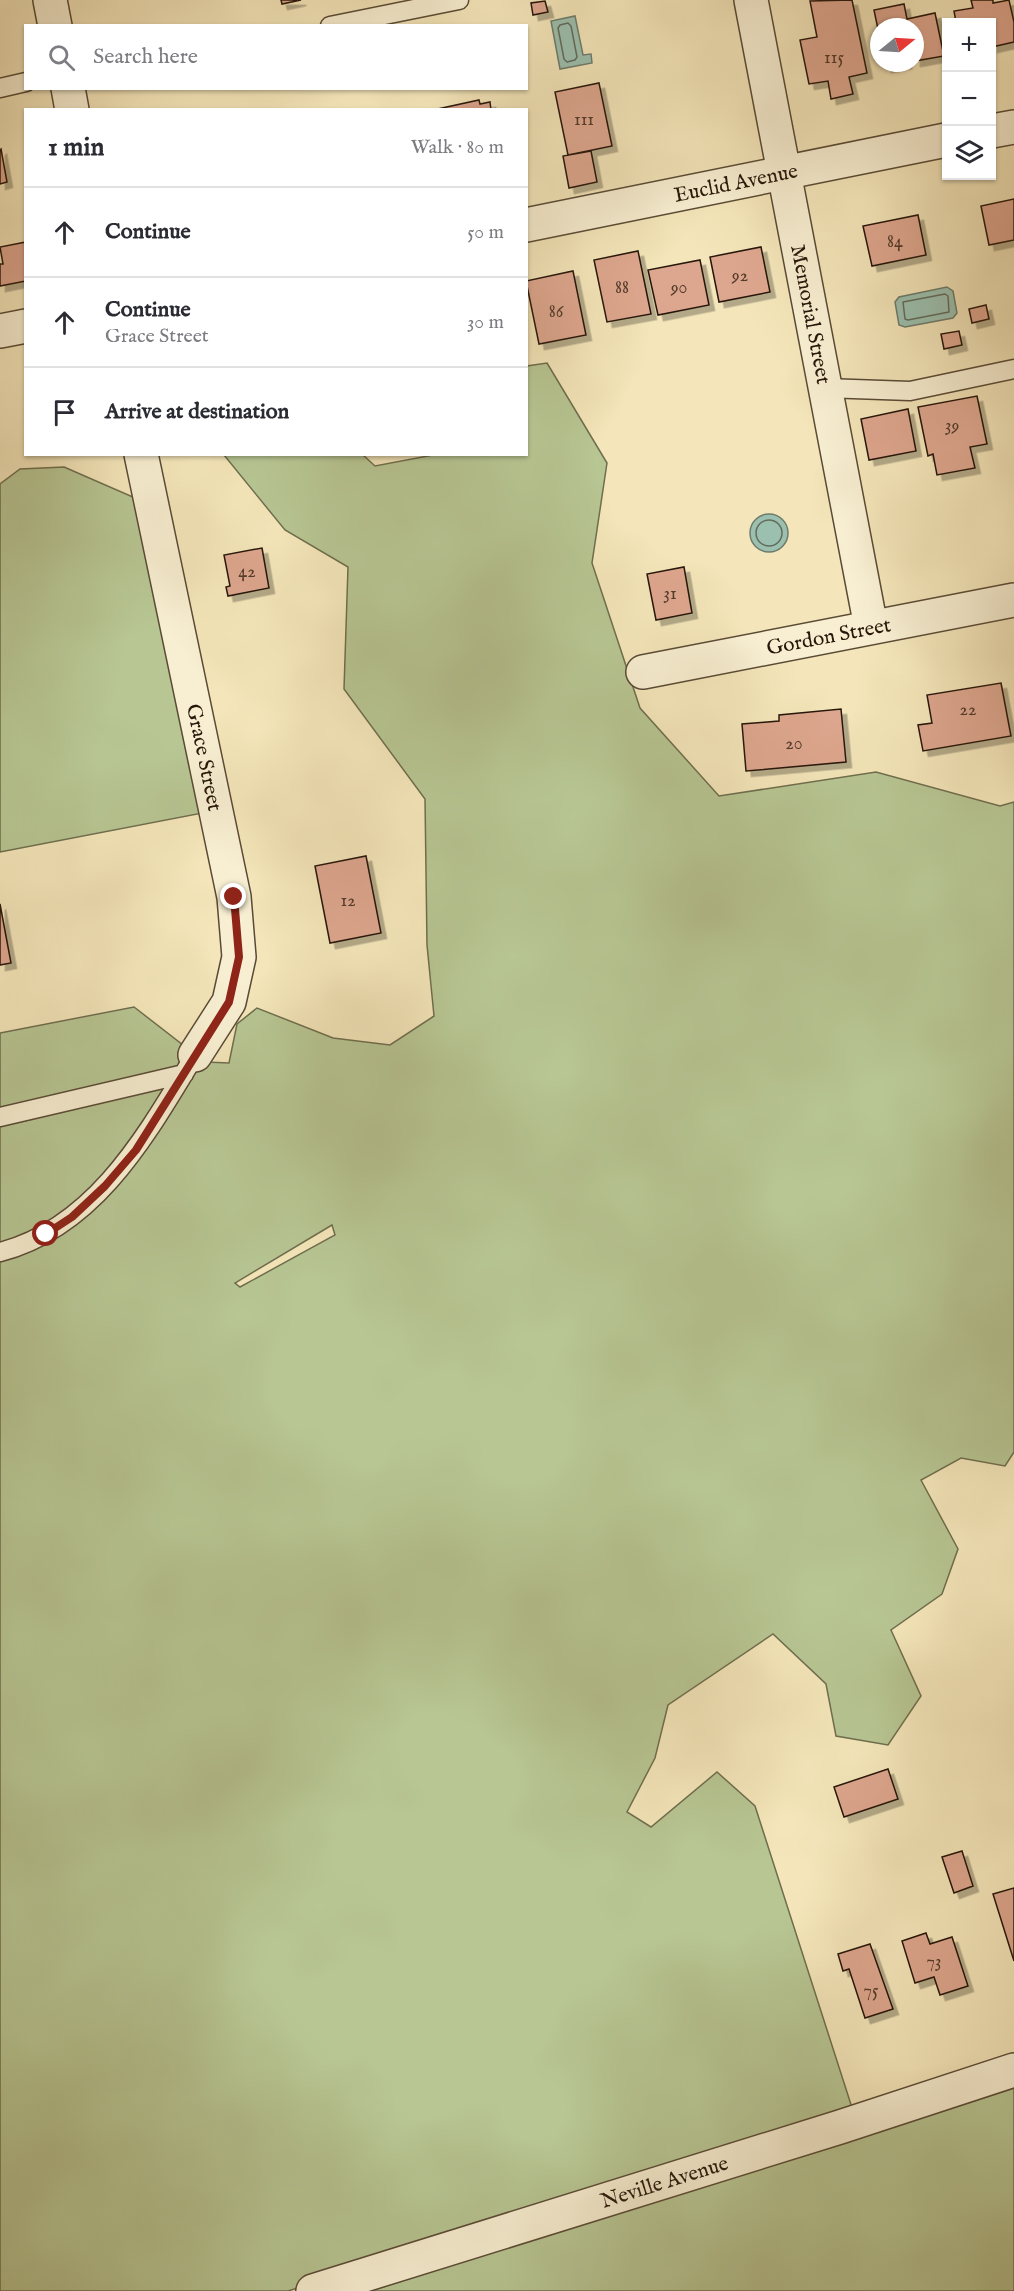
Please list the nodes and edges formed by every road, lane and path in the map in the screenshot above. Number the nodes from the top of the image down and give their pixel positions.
1 (51, 0) edge
2 (459, 0) edge
3 (751, 0) edge
4 (55, 24) edge
5 (340, 24) edge
6 (24, 82) edge
7 (0, 88) edge
8 (68, 90) edge
9 (72, 108) edge
10 (1014, 127) edge
11 (996, 130) edge
12 (942, 141) edge
13 (784, 173) junction
14 (528, 225) edge
15 (24, 326) edge
16 (0, 331) edge
17 (1014, 369) edge
18 (825, 388) junction
19 (141, 456) edge
20 (1014, 600) edge
21 (871, 627) junction
22 (643, 672) dead end
23 (190, 1065) junction
24 (0, 1117) edge
25 (0, 1252) edge
26 (1014, 2070) edge
27 (313, 2291) edge

1 - 4 street
2 - 5 lane
3 - 13 street, Memorial Street
6 - 7 lane
8 - 9 street
10 - 11 street
12 - 13 street, Euclid Avenue
13 - 14 street, Euclid Avenue
13 - 18 street, Memorial Street
15 - 16 street
17 - 18 lane
18 - 21 street, Memorial Street
19 - 23 street, Grace Street
20 - 21 street, Gordon Street
21 - 22 street, Gordon Street
23 - 24 lane
23 - 25 lane
26 - 27 street, Neville Avenue

